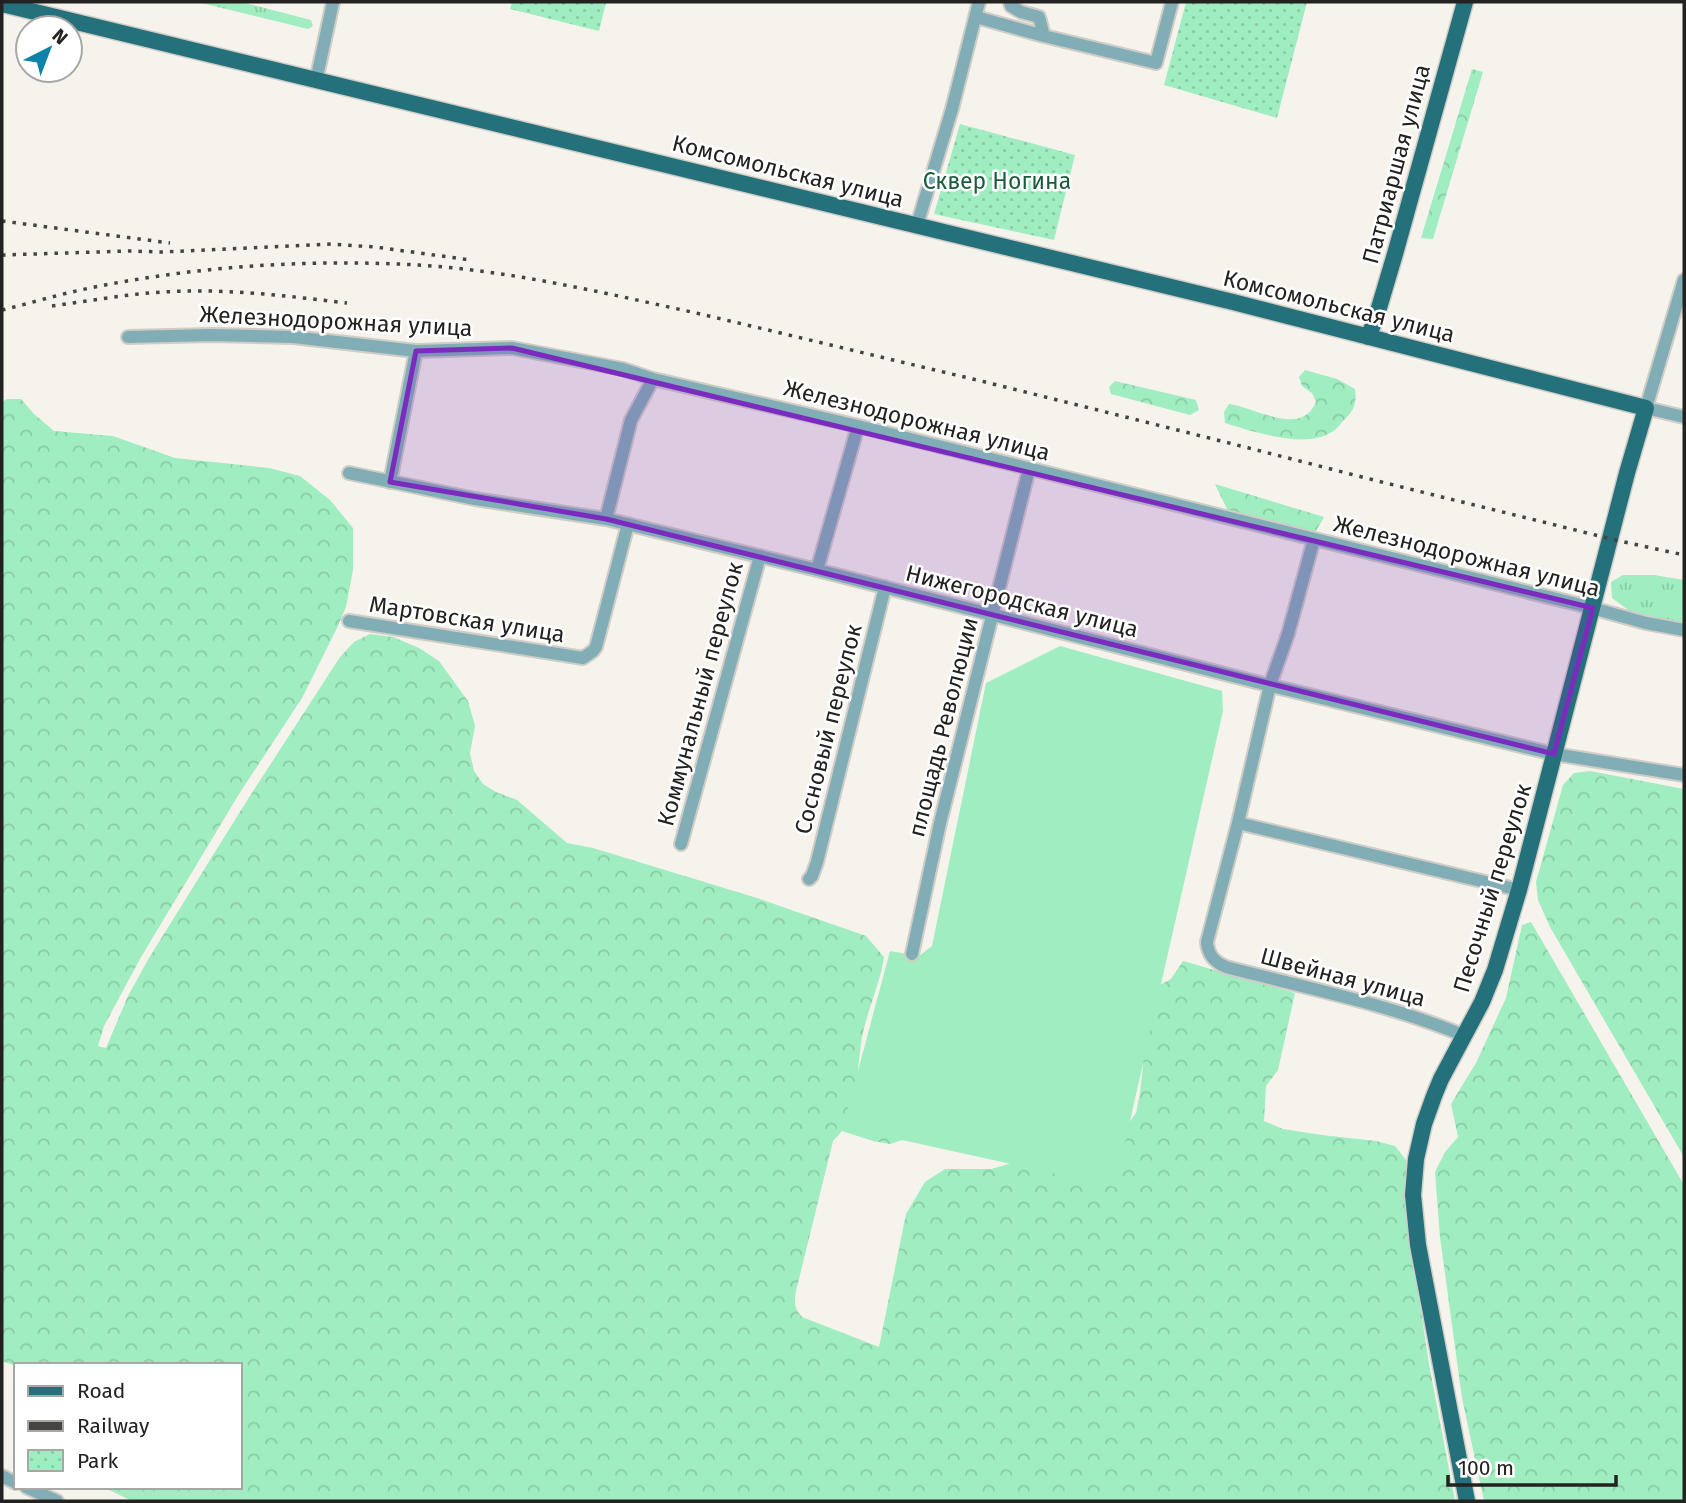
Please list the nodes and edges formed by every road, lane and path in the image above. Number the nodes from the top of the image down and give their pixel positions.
1 (333, 2) edge
2 (979, 2) edge
3 (1010, 2) edge
4 (1172, 2) edge
5 (1465, 2) edge
6 (2, 4) edge
7 (976, 17) junction
8 (1044, 36) junction
9 (316, 80) junction
10 (917, 225) junction
11 (1684, 280) edge
12 (128, 337) dead end
13 (1368, 337) junction
14 (416, 351) junction
15 (653, 379) junction
16 (1646, 408) junction
17 (1684, 417) edge
18 (858, 426) junction
19 (1029, 469) junction
20 (349, 473) dead end
21 (390, 482) junction
22 (606, 519) junction
23 (628, 524) junction
24 (1314, 539) junction
25 (760, 556) junction
26 (817, 570) junction
27 (885, 587) junction
28 (1593, 608) junction
29 (992, 615) junction
30 (349, 621) dead end
31 (1684, 631) edge
32 (1270, 685) junction
33 (1554, 754) junction
34 (1684, 775) edge
35 (1238, 823) junction
36 (681, 844) dead end
37 (809, 880) dead end
38 (1519, 890) junction
39 (912, 954) dead end
40 (1465, 1036) junction
41 (30, 1489) edge
42 (57, 1501) edge
43 (1467, 1501) edge

1 - 9 street
2 - 7 street
3 - 8 street
4 - 8 street
5 - 13 main road, Патриаршая улица
6 - 9 main road, Комсомольская улица
7 - 8 street
7 - 10 street
9 - 10 main road, Комсомольская улица
10 - 13 main road, Комсомольская улица
11 - 16 street
12 - 14 street, Железнодорожная улица
13 - 16 main road, Комсомольская улица
14 - 15 street, Железнодорожная улица
14 - 21 street
15 - 18 street, Железнодорожная улица
15 - 22 street
16 - 17 street, Комсомольская улица
16 - 28 main road, Песочный переулок
18 - 19 street, Железнодорожная улица
18 - 26 street
19 - 24 street, Железнодорожная улица
19 - 29 street, площадь Революции
20 - 21 street, Нижегородская улица
21 - 22 street, Нижегородская улица
22 - 23 street, Нижегородская улица
23 - 25 street, Нижегородская улица
23 - 30 street, Мартовская улица
24 - 28 street, Железнодорожная улица
24 - 32 street
25 - 26 street, Нижегородская улица
25 - 36 street, Коммунальный переулок
26 - 27 street, Нижегородская улица
27 - 29 street, Нижегородская улица
27 - 37 street, Сосновый переулок
28 - 31 street, Железнодорожная улица
28 - 33 main road, Песочный переулок
29 - 32 street, Нижегородская улица
29 - 39 street, площадь Революции
32 - 33 street, Нижегородская улица
32 - 35 street
33 - 34 street, Нижегородская улица
33 - 38 main road, Песочный переулок
35 - 38 street
35 - 40 street, Швейная улица
38 - 40 main road, Песочный переулок
40 - 43 main road, Песочный переулок
41 - 42 street

